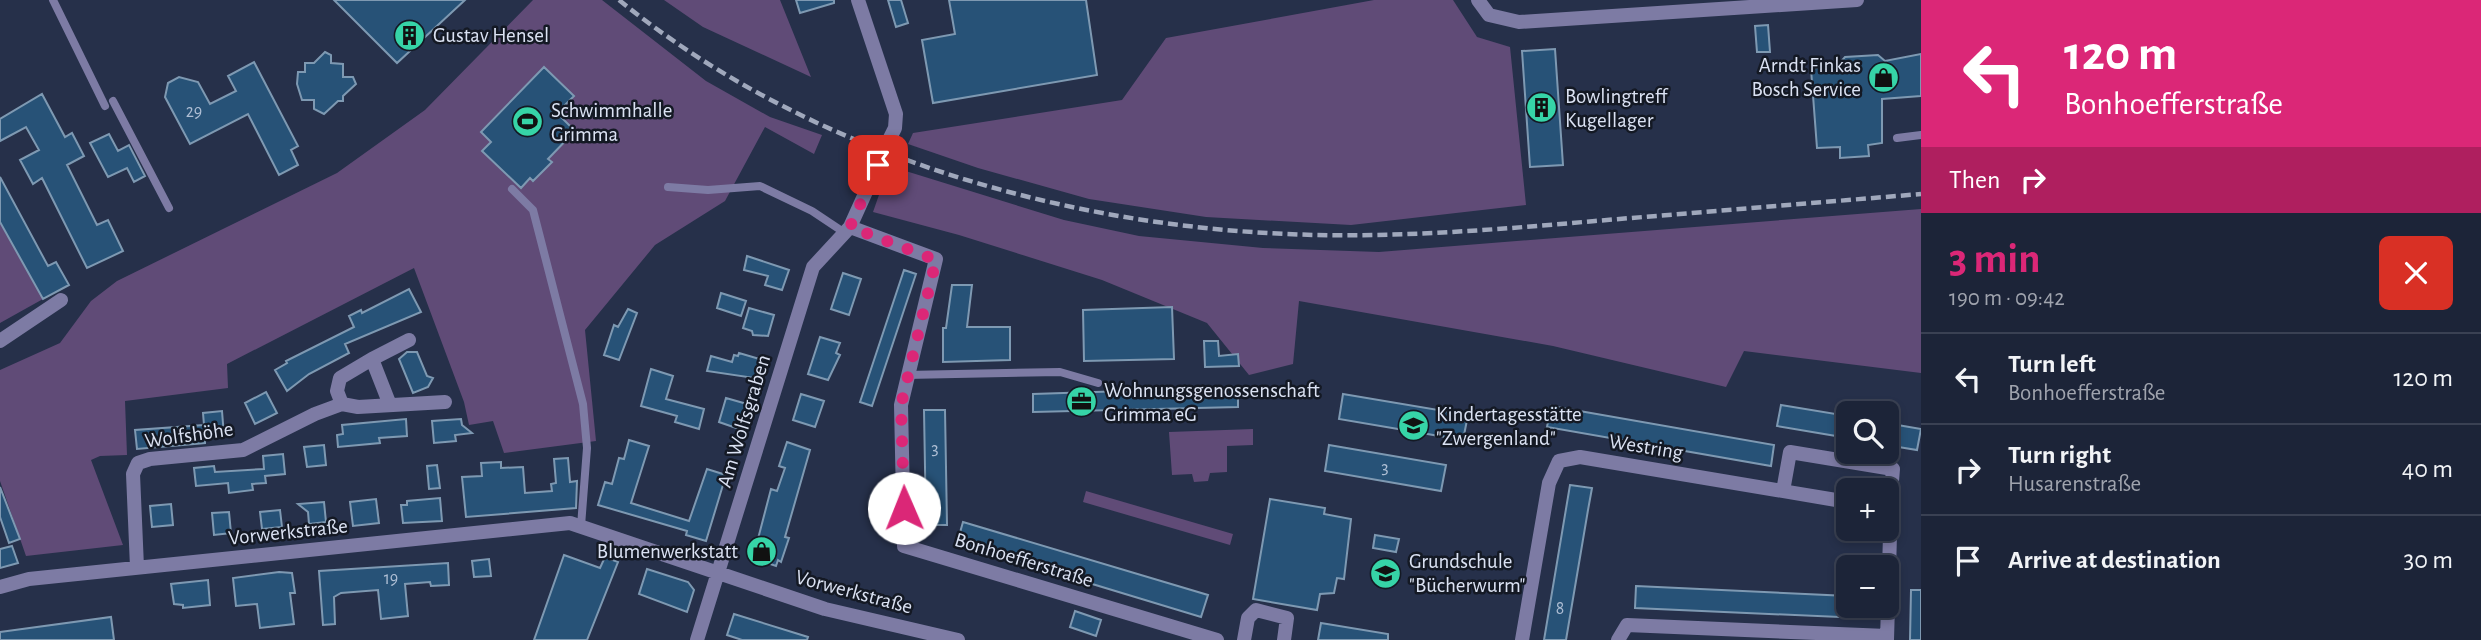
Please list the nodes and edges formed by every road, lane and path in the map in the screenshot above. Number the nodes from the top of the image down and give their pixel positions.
1 (53, 0) edge
2 (858, 0) edge
3 (1478, 0) edge
4 (1857, 0) edge
5 (113, 101) dead end
6 (105, 106) dead end
7 (1921, 135) edge
8 (1897, 138) dead end
9 (889, 140) tunnel mouth
10 (878, 165) tunnel mouth
11 (668, 187) dead end
12 (512, 189) dead end
13 (169, 208) dead end
14 (848, 230) junction
15 (61, 300) dead end
16 (408, 340) dead end
17 (0, 341) edge
18 (372, 359) junction
19 (906, 375) junction
20 (1098, 383) dead end
21 (444, 402) dead end
22 (342, 404) junction
23 (390, 405) junction
24 (1892, 478) edge
25 (1783, 491) junction
26 (1836, 500) edge
27 (581, 526) junction
28 (1888, 541) edge
29 (137, 567) junction
30 (719, 574) junction
31 (0, 587) edge
32 (1887, 638) edge
33 (698, 640) edge
34 (958, 640) edge
35 (1217, 640) edge
36 (1244, 640) edge
37 (1283, 640) edge
38 (1522, 640) edge
39 (1618, 640) edge

1 - 6 lane
2 - 9 street
3 - 4 street
5 - 13 lane
7 - 8 lane
10 - 14 street, Am Wolfsgraben
11 - 14 lane
12 - 27 lane
14 - 19 street, Bonhoefferstraße
14 - 30 street, Am Wolfsgraben
15 - 17 street
16 - 18 street
18 - 22 street
18 - 23 street
19 - 20 lane
19 - 35 street, Bonhoefferstraße
21 - 23 street, Wolfshöhe
22 - 23 street, Wolfshöhe
22 - 29 street, Wolfshöhe
24 - 25 street
25 - 26 street, Westring
25 - 38 street, Westring
27 - 29 street, Vorwerkstraße
27 - 30 street, Vorwerkstraße
28 - 32 street
29 - 31 street, Vorwerkstraße
30 - 33 street, Am Wolfsgraben
30 - 34 street, Vorwerkstraße
32 - 39 street
36 - 37 street

